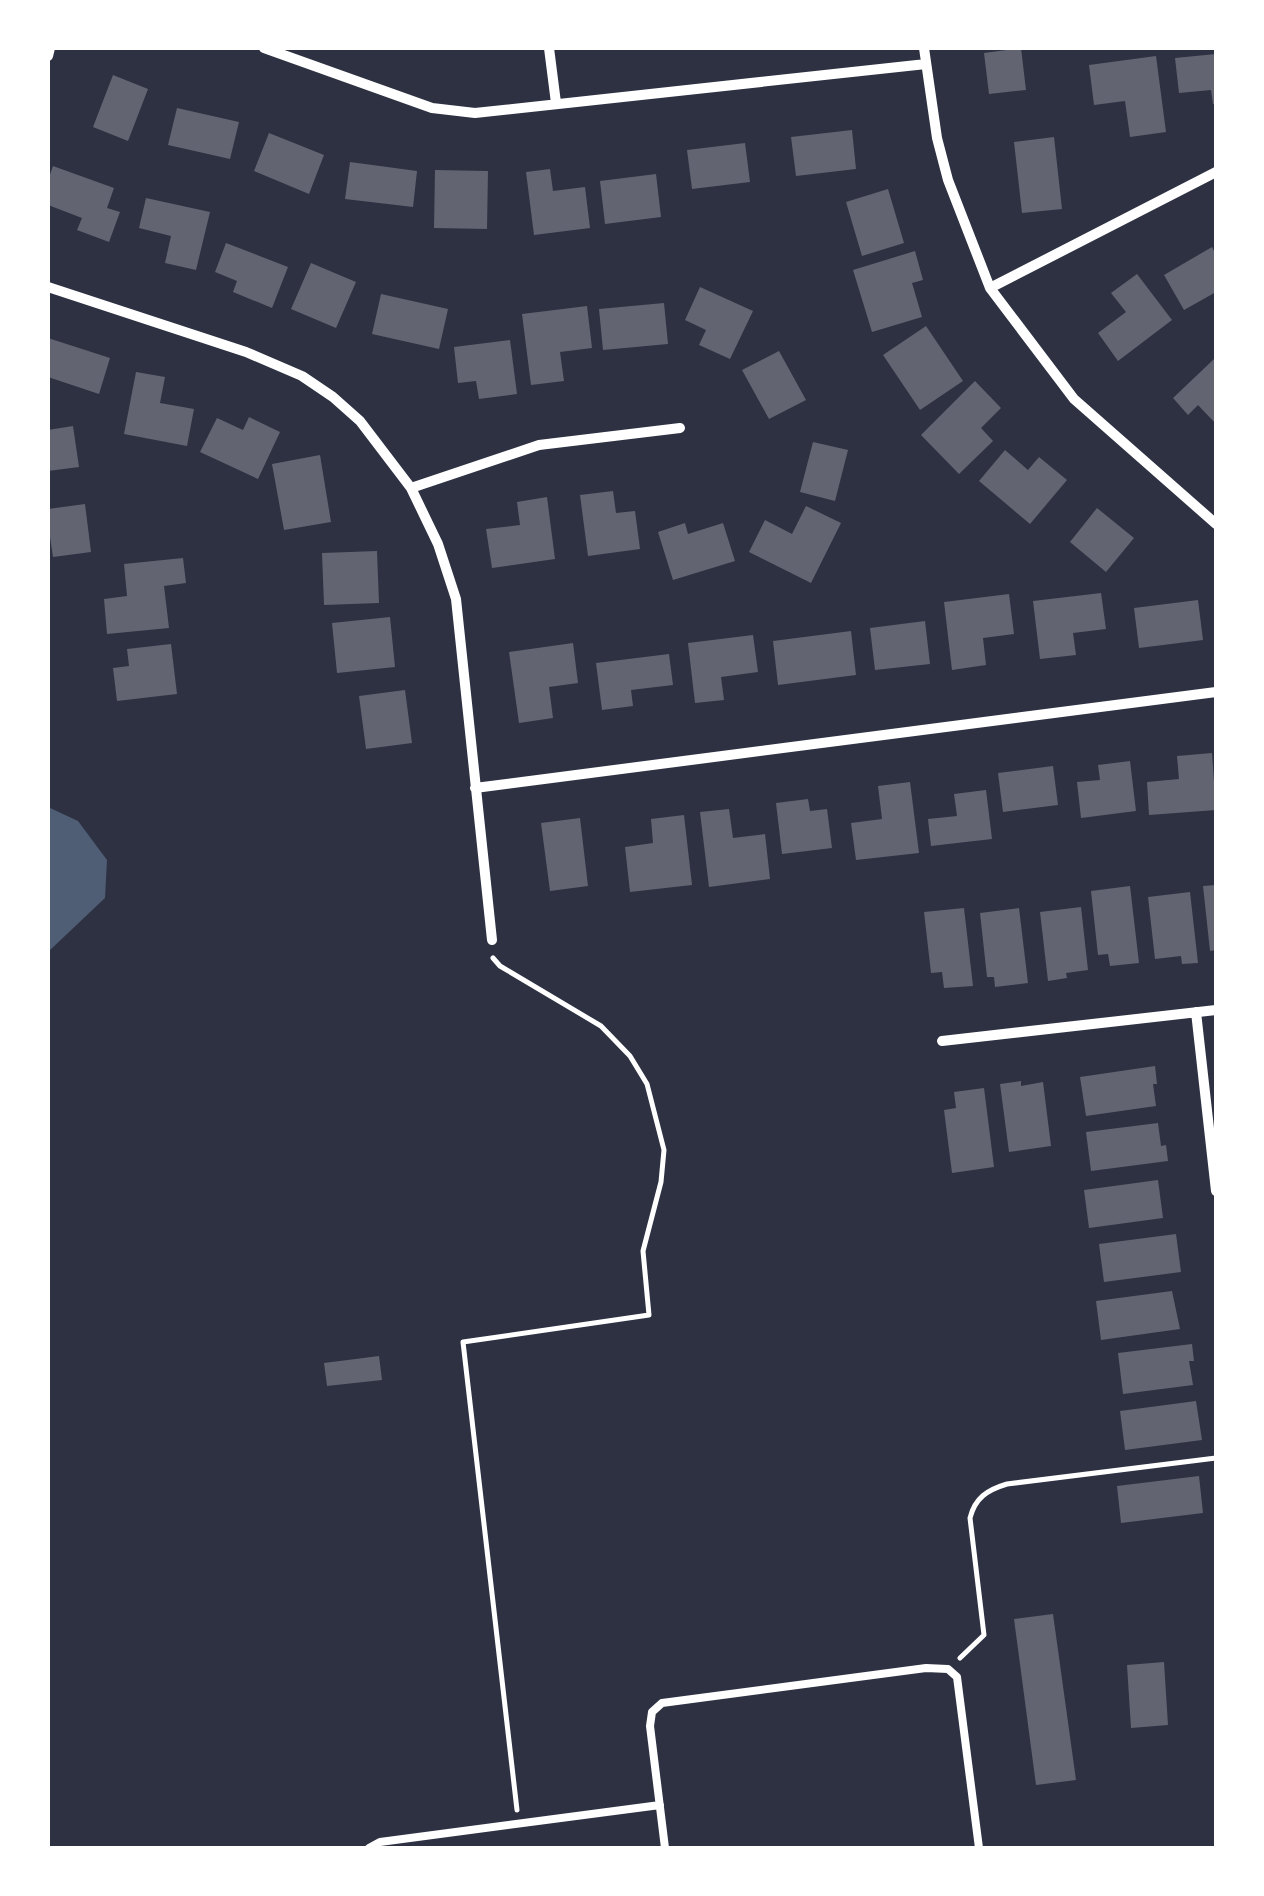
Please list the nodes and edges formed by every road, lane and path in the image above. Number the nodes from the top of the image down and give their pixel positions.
1 (50, 48) edge
2 (264, 48) edge
3 (549, 48) edge
4 (924, 48) edge
5 (48, 56) edge
6 (926, 64) junction
7 (556, 103) junction
8 (1216, 172) edge
9 (48, 287) edge
10 (990, 288) junction
11 (680, 428) dead end
12 (411, 488) junction
13 (1216, 524) edge
14 (1216, 692) edge
15 (476, 788) junction
16 (492, 940) joint
17 (1216, 1010) edge
18 (1196, 1012) junction
19 (942, 1041) dead end
20 (1216, 1191) edge
21 (1216, 1458) edge
22 (948, 1669) junction
23 (660, 1805) junction
24 (518, 1824) junction
25 (368, 1848) edge
26 (666, 1848) edge
27 (979, 1848) edge

1 - 5 street
2 - 7 street
3 - 7 street
4 - 6 street
6 - 7 street
6 - 10 street
8 - 10 street
9 - 12 street
10 - 13 street
11 - 12 street
12 - 15 street
14 - 15 street
15 - 16 street
16 - 24 path
17 - 18 street
18 - 19 street
18 - 20 street
21 - 22 path
22 - 23 lane
22 - 27 lane
23 - 24 lane
23 - 26 lane
24 - 25 lane

